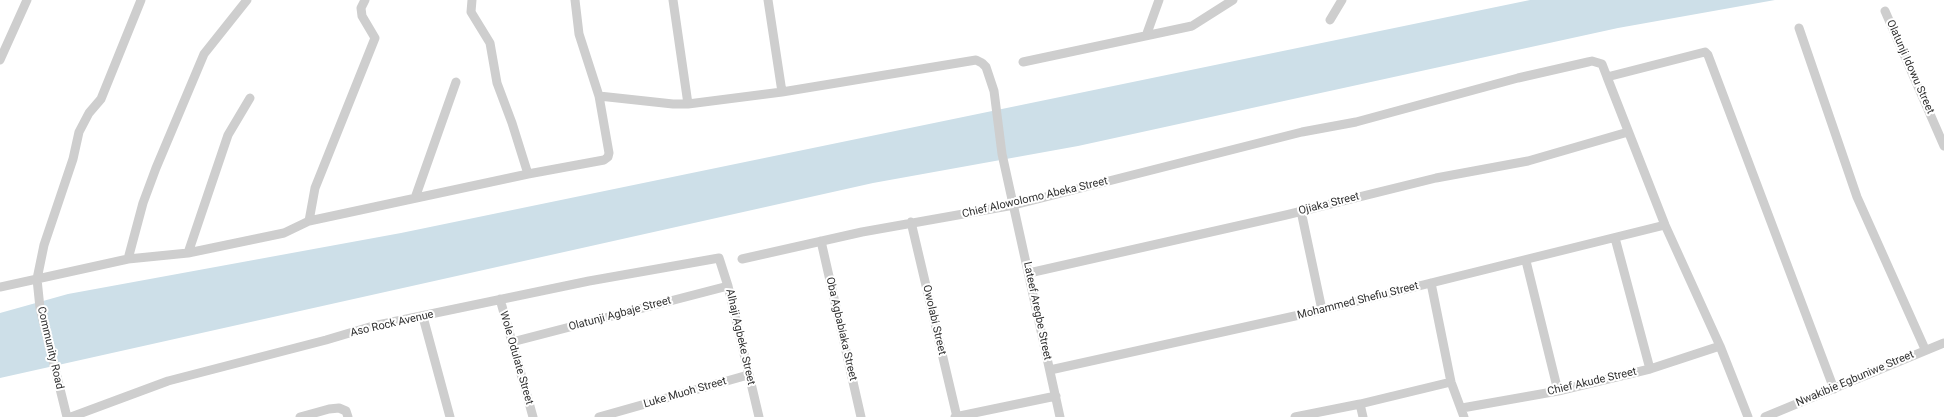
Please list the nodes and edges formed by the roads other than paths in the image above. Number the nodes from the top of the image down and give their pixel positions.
1 (27, 0) edge
2 (141, 0) edge
3 (247, 0) edge
4 (365, 0) edge
5 (472, 0) edge
6 (575, 0) edge
7 (673, 0) edge
8 (768, 0) edge
9 (1159, 0) edge
10 (1234, 0) edge
11 (1342, 0) edge
12 (1885, 11) dead end
13 (1330, 20) dead end
14 (1799, 28) dead end
15 (1146, 36) junction
16 (0, 60) edge
17 (1023, 62) dead end
18 (1607, 78) junction
19 (456, 82) dead end
20 (782, 92) junction
21 (599, 96) junction
22 (250, 98) dead end
23 (688, 104) junction
24 (1628, 132) junction
25 (1944, 146) edge
26 (528, 174) junction
27 (415, 198) junction
28 (1014, 205) junction
29 (1301, 211) junction
30 (309, 221) junction
31 (911, 222) junction
32 (1665, 225) junction
33 (1615, 238) junction
34 (821, 241) junction
35 (188, 253) junction
36 (719, 258) joint
37 (742, 259) dead end
38 (128, 260) junction
39 (1526, 261) junction
40 (1030, 273) junction
41 (37, 279) junction
42 (1431, 283) junction
43 (728, 286) junction
44 (0, 287) edge
45 (500, 299) junction
46 (1322, 310) junction
47 (423, 317) junction
48 (512, 342) junction
49 (1944, 342) edge
50 (1720, 346) junction
51 (1925, 349) junction
52 (1650, 369) junction
53 (1050, 370) junction
54 (748, 375) junction
55 (1451, 382) junction
56 (1834, 389) junction
57 (1558, 391) junction
58 (1056, 396) junction
59 (1360, 404) junction
60 (1463, 413) edge
61 (67, 417) edge
62 (71, 417) edge
63 (300, 417) edge
64 (348, 417) edge
65 (450, 417) edge
66 (534, 417) edge
67 (599, 417) edge
68 (759, 417) edge
69 (861, 417) edge
70 (957, 417) edge
71 (1060, 417) edge
72 (1295, 417) edge
73 (1363, 417) edge
74 (1748, 417) edge
75 (1765, 417) edge

1 - 16 street
2 - 41 street, Community Road
3 - 38 street
4 - 30 street
5 - 26 street
6 - 21 street
7 - 23 street
8 - 20 street
9 - 15 street
10 - 15 street
11 - 13 street
12 - 25 street, Olatunji Idowu Street
14 - 51 street
15 - 17 street
18 - 24 street
18 - 28 street, Chief Alowolomo Abeka Street
18 - 56 street
19 - 27 street
20 - 23 street, Lateef Aregbe Street
20 - 28 street, Lateef Aregbe Street
21 - 23 street, Lateef Aregbe Street
21 - 26 street
22 - 35 street
24 - 29 street, Ojiaka Street
24 - 32 street
26 - 27 street
27 - 30 street
28 - 31 street, Chief Alowolomo Abeka Street
28 - 40 street, Lateef Aregbe Street
29 - 40 street, Ojiaka Street
29 - 46 street
30 - 35 street
31 - 34 street, Chief Alowolomo Abeka Street
31 - 70 street, Owolabi Street
32 - 33 street, Mohammed Shefiu Street
32 - 50 street
33 - 39 street, Mohammed Shefiu Street
33 - 52 street
34 - 37 street, Chief Alowolomo Abeka Street
34 - 69 street, Oba Agbabiaka Street
35 - 38 street
36 - 43 street, Alhaji Agbeke Street
36 - 45 street, Aso Rock Avenue
38 - 41 street
39 - 42 street, Mohammed Shefiu Street
39 - 57 street
40 - 53 street, Lateef Aregbe Street
41 - 44 street
41 - 61 street, Community Road
42 - 46 street, Mohammed Shefiu Street
42 - 55 street
43 - 48 street, Olatunji Agbaje Street
43 - 54 street, Alhaji Agbeke Street
45 - 47 street, Aso Rock Avenue
45 - 48 street, Wole Odulate Street
46 - 53 street, Mohammed Shefiu Street
47 - 62 street, Aso Rock Avenue
47 - 65 street
48 - 66 street, Wole Odulate Street
49 - 51 street, Nwakibie Egbuniwe Street
50 - 52 street, Chief Akude Street
50 - 74 street
51 - 56 street, Nwakibie Egbuniwe Street
52 - 57 street, Chief Akude Street
53 - 58 street, Lateef Aregbe Street
54 - 67 street, Luke Muoh Street
54 - 68 street, Alhaji Agbeke Street
55 - 59 street
55 - 60 street
56 - 75 street, Nwakibie Egbuniwe Street
57 - 60 street, Chief Akude Street
58 - 70 street
58 - 71 street, Lateef Aregbe Street
59 - 72 street
59 - 73 street
63 - 64 street

